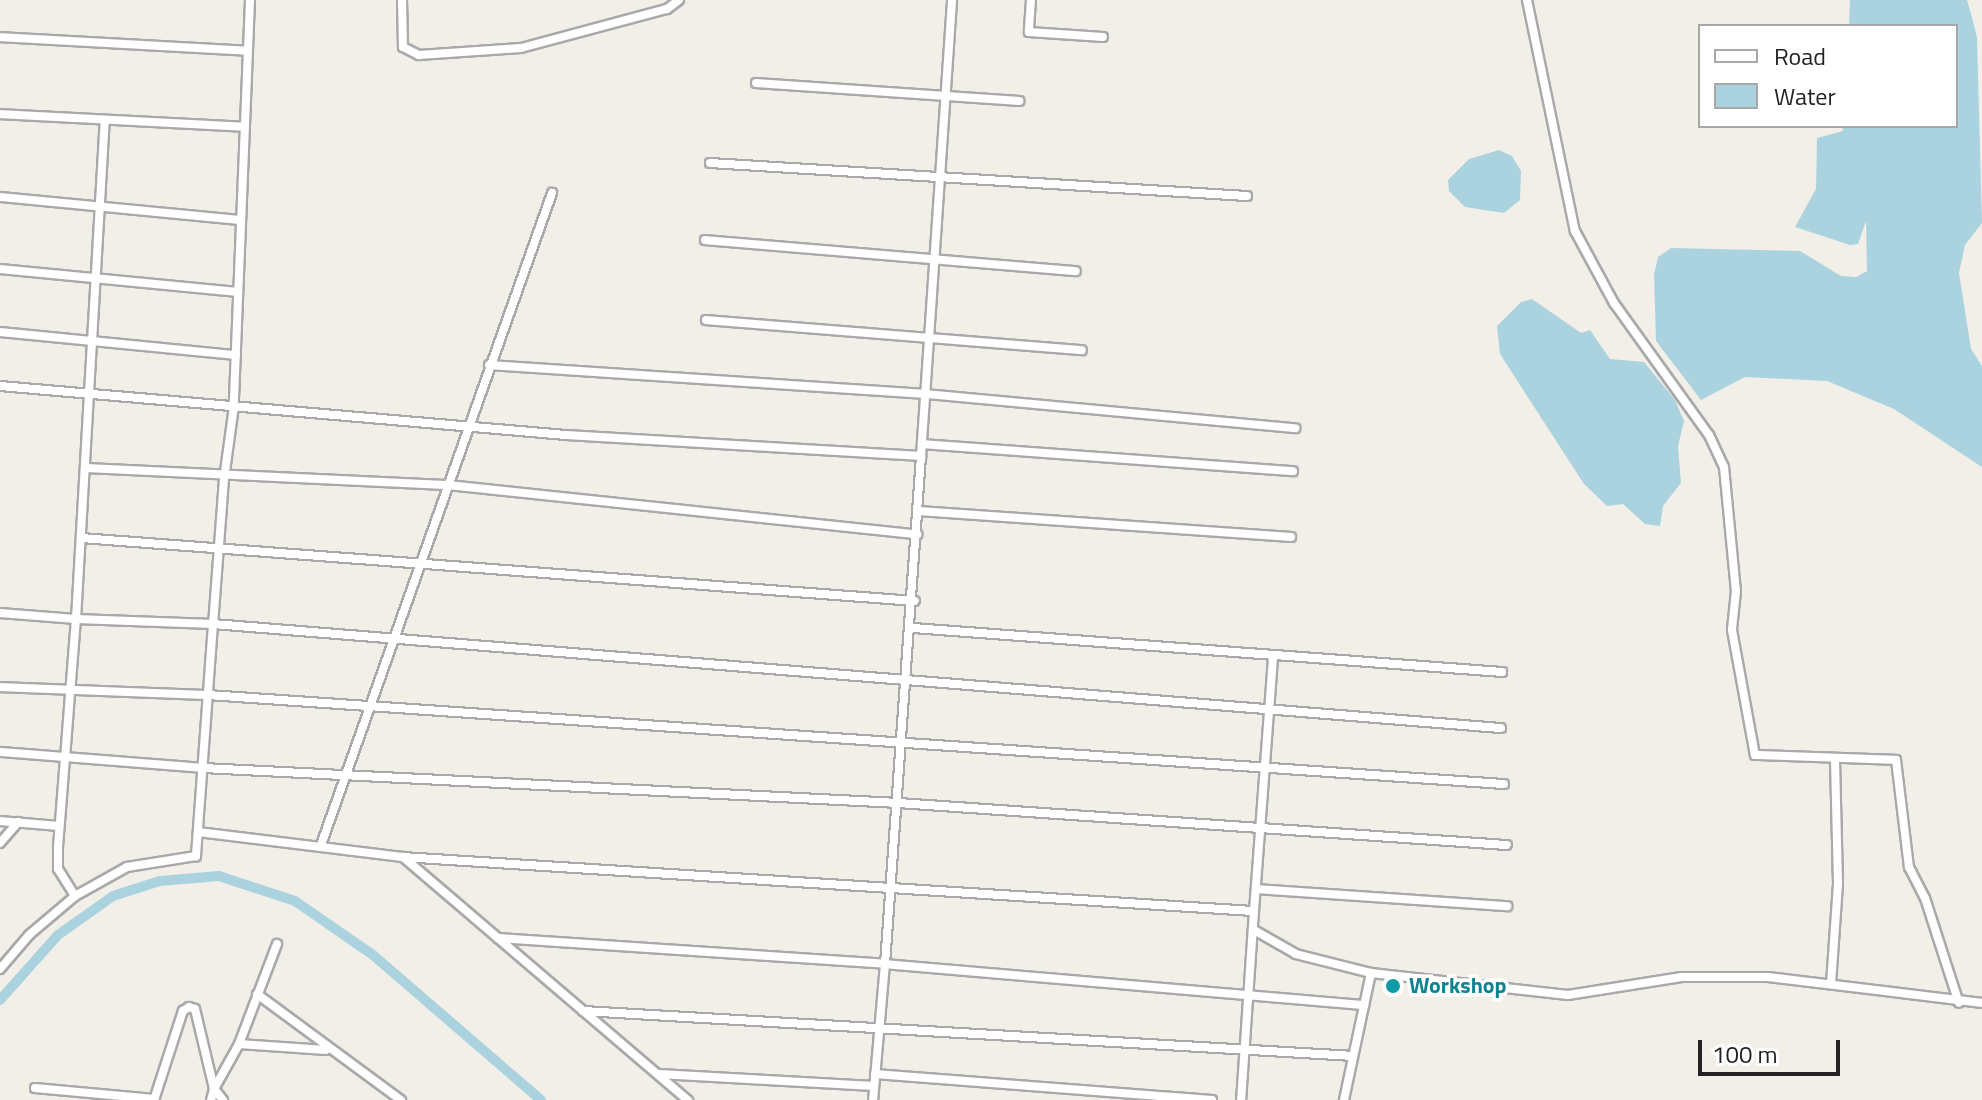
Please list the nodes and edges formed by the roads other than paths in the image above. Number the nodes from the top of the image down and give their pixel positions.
1 (250, 0) edge
2 (402, 0) edge
3 (679, 0) edge
4 (952, 0) edge
5 (1031, 0) edge
6 (1527, 0) edge
7 (0, 37) edge
8 (1103, 37) dead end
9 (248, 51) junction
10 (756, 83) dead end
11 (944, 94) junction
12 (1019, 101) dead end
13 (0, 114) edge
14 (105, 122) junction
15 (245, 127) junction
16 (710, 163) dead end
17 (942, 178) junction
18 (552, 193) dead end
19 (1247, 196) dead end
20 (0, 197) edge
21 (102, 204) junction
22 (241, 220) junction
23 (705, 240) dead end
24 (936, 259) junction
25 (0, 269) edge
26 (1076, 271) dead end
27 (98, 276) junction
28 (238, 292) junction
29 (706, 320) dead end
30 (0, 332) edge
31 (930, 336) junction
32 (93, 338) junction
33 (1082, 350) dead end
34 (236, 355) junction
35 (489, 365) junction
36 (0, 386) edge
37 (89, 394) junction
38 (926, 394) junction
39 (234, 406) junction
40 (467, 426) junction
41 (1295, 428) dead end
42 (922, 444) junction
43 (921, 456) junction
44 (85, 468) junction
45 (1293, 471) dead end
46 (224, 479) junction
47 (447, 485) junction
48 (919, 511) junction
49 (917, 534) junction
50 (1291, 537) dead end
51 (81, 538) junction
52 (219, 548) junction
53 (419, 563) junction
54 (915, 601) junction
55 (0, 613) edge
56 (76, 619) junction
57 (213, 624) junction
58 (913, 628) junction
59 (392, 637) junction
60 (1273, 656) junction
61 (1502, 672) dead end
62 (908, 677) junction
63 (0, 687) edge
64 (69, 693) junction
65 (208, 695) junction
66 (367, 705) junction
67 (1269, 709) junction
68 (1501, 728) dead end
69 (903, 740) junction
70 (0, 752) edge
71 (64, 757) junction
72 (1835, 758) junction
73 (1265, 766) junction
74 (203, 768) junction
75 (345, 775) junction
76 (1504, 784) dead end
77 (898, 803) junction
78 (0, 821) edge
79 (18, 822) junction
80 (59, 826) junction
81 (1260, 831) junction
82 (198, 832) junction
83 (0, 843) edge
84 (321, 845) junction
85 (1507, 845) dead end
86 (402, 857) junction
87 (891, 885) junction
88 (1256, 889) junction
89 (75, 896) junction
90 (1507, 906) dead end
91 (1254, 911) junction
92 (1254, 930) junction
93 (498, 938) junction
94 (277, 944) dead end
95 (885, 964) junction
96 (0, 969) edge
97 (1371, 973) junction
98 (1831, 984) junction
99 (257, 994) junction
100 (1249, 995) junction
101 (1959, 1003) junction
102 (1982, 1003) edge
103 (1364, 1005) junction
104 (583, 1011) junction
105 (880, 1024) junction
106 (239, 1044) junction
107 (1245, 1049) junction
108 (327, 1050) junction
109 (1353, 1056) junction
110 (658, 1074) junction
111 (875, 1074) junction
112 (874, 1086) junction
113 (35, 1088) dead end
114 (214, 1089) junction
115 (154, 1099) edge
116 (211, 1100) edge
117 (223, 1100) edge
118 (401, 1100) edge
119 (688, 1100) edge
120 (873, 1100) edge
121 (1212, 1100) edge
122 (1241, 1100) edge
123 (1344, 1100) edge

1 - 9 street
2 - 3 street
4 - 11 street
5 - 8 street
6 - 72 street
7 - 9 street
9 - 15 street
10 - 11 street
11 - 12 street
11 - 17 street
13 - 14 street
14 - 15 street
14 - 21 street
15 - 22 street
16 - 17 street
17 - 19 street
17 - 24 street
18 - 35 street
20 - 21 street
21 - 22 street
21 - 27 street
22 - 28 street
23 - 24 street
24 - 26 street
24 - 31 street
25 - 27 street
27 - 28 street
27 - 32 street
28 - 34 street
29 - 31 street
30 - 32 street
31 - 33 street
31 - 38 street
32 - 34 street
32 - 37 street
34 - 39 street
35 - 38 street
35 - 40 street
36 - 37 street
37 - 39 street
37 - 44 street
38 - 41 street
38 - 42 street
39 - 40 street
39 - 46 street
40 - 43 street
40 - 47 street
42 - 43 street
42 - 45 street
43 - 48 street
44 - 46 street
44 - 51 street
46 - 47 street
46 - 52 street
47 - 49 street
47 - 53 street
48 - 49 street
48 - 50 street
49 - 54 street
51 - 52 street
51 - 56 street
52 - 53 street
52 - 57 street
53 - 54 street
53 - 59 street
54 - 58 street
55 - 56 street
56 - 57 street
56 - 64 street
57 - 59 street
57 - 65 street
58 - 60 street
58 - 62 street
59 - 62 street
59 - 66 street
60 - 61 street
60 - 67 street
62 - 67 street
62 - 69 street
63 - 64 street
64 - 65 street
64 - 71 street
65 - 66 street
65 - 74 street
66 - 69 street
66 - 75 street
67 - 68 street
67 - 73 street
69 - 73 street
69 - 77 street
70 - 71 street
71 - 74 street
71 - 80 street
72 - 98 street
72 - 101 street
73 - 76 street
73 - 81 street
74 - 75 street
74 - 82 street
75 - 77 street
75 - 84 street
77 - 81 street
77 - 87 street
78 - 79 street
79 - 80 street
79 - 83 street
80 - 89 street
81 - 85 street
81 - 88 street
82 - 84 street
82 - 89 street
84 - 86 street
86 - 87 street
86 - 93 street
87 - 91 street
87 - 95 street
88 - 90 street
88 - 91 street
89 - 96 street
91 - 92 street
92 - 97 street
92 - 100 street
93 - 95 street
93 - 104 street
94 - 99 street
95 - 100 street
95 - 105 street
97 - 98 street
97 - 103 street
98 - 101 street
99 - 106 street
99 - 108 street
100 - 103 street
100 - 107 street
101 - 102 street
103 - 109 street
104 - 105 street
104 - 110 street
105 - 107 street
105 - 111 street
106 - 108 street
106 - 114 street
107 - 109 street
107 - 122 street
108 - 118 street
109 - 123 street
110 - 112 street
110 - 119 street
111 - 112 street
111 - 121 street
112 - 120 street
113 - 115 street
114 - 115 street
114 - 116 street
114 - 117 street

